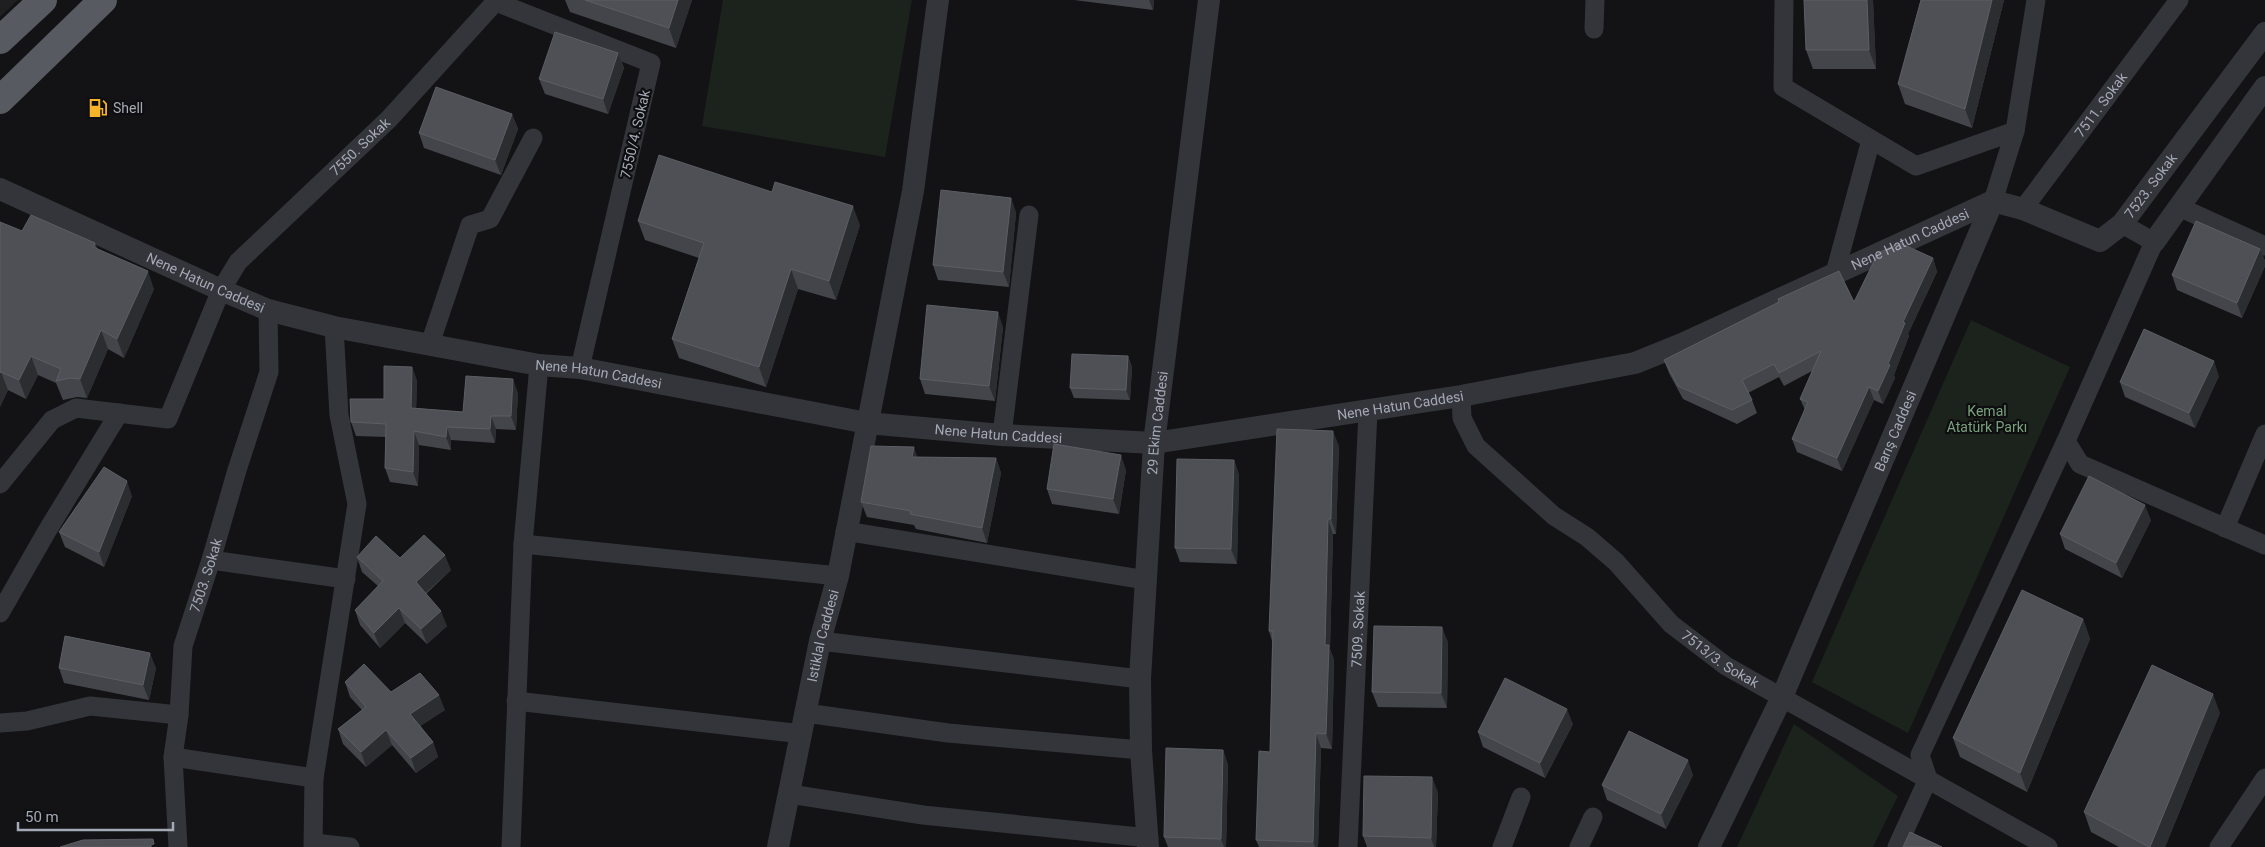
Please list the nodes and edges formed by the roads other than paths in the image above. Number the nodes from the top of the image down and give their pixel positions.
1 (43, 0) edge
2 (103, 0) edge
3 (938, 0) edge
4 (1209, 0) edge
5 (1595, 0) edge
6 (1784, 0) edge
7 (2036, 0) edge
8 (2179, 0) edge
9 (497, 1) edge
10 (1594, 29) dead end
11 (2265, 33) edge
12 (0, 40) edge
13 (2265, 87) edge
14 (0, 100) edge
15 (2015, 131) junction
16 (533, 138) dead end
17 (1871, 140) junction
18 (0, 189) edge
19 (1993, 201) junction
20 (2179, 207) junction
21 (2023, 209) junction
22 (1029, 215) dead end
23 (2122, 224) junction
24 (2154, 242) junction
25 (2265, 246) edge
26 (1835, 273) junction
27 (221, 290) junction
28 (268, 310) junction
29 (334, 326) junction
30 (430, 344) junction
31 (539, 365) junction
32 (580, 368) junction
33 (1461, 396) junction
34 (1368, 411) junction
35 (119, 413) junction
36 (867, 423) junction
37 (1002, 434) junction
38 (2265, 434) edge
39 (2066, 441) junction
40 (1154, 444) junction
41 (0, 484) edge
42 (2225, 528) junction
43 (845, 531) junction
44 (523, 544) junction
45 (2265, 545) edge
46 (211, 560) junction
47 (838, 576) junction
48 (346, 579) junction
49 (1146, 580) junction
50 (0, 613) edge
51 (820, 641) junction
52 (1140, 679) junction
53 (1782, 697) junction
54 (516, 701) junction
55 (179, 715) junction
56 (0, 723) edge
57 (804, 723) junction
58 (1141, 750) junction
59 (173, 757) junction
60 (314, 778) junction
61 (2265, 778) edge
62 (1928, 779) junction
63 (790, 794) junction
64 (1521, 797) dead end
65 (1593, 817) dead end
66 (1148, 842) edge
67 (314, 845) edge
68 (178, 847) edge
69 (350, 847) edge
70 (511, 847) edge
71 (778, 847) edge
72 (1348, 847) edge
73 (1502, 847) edge
74 (1579, 847) edge
75 (1709, 847) edge
76 (1897, 847) edge
77 (2048, 847) edge
78 (2219, 847) edge

1 - 12 highway
2 - 14 highway
3 - 36 street, Istiklal Caddesi
4 - 40 street, 29 Ekim Caddesi
5 - 10 street
6 - 17 street
7 - 15 street, Barış Caddesi
8 - 21 street, 7511. Sokak
9 - 27 street, 7550. Sokak
9 - 32 street, 7550/4. Sokak
11 - 23 street, 7523. Sokak
13 - 20 street
15 - 17 street
15 - 19 street, Barış Caddesi
16 - 30 street
17 - 26 street
18 - 27 street, Nene Hatun Caddesi
19 - 21 street, 7523. Sokak
19 - 26 street, Nene Hatun Caddesi
19 - 53 street, Barış Caddesi
20 - 24 street
20 - 25 street
21 - 23 street, 7523. Sokak
22 - 37 street
23 - 24 street
24 - 39 street
26 - 33 street, Nene Hatun Caddesi
27 - 28 street, Nene Hatun Caddesi
27 - 35 street, 7550. Sokak
28 - 29 street, Nene Hatun Caddesi
28 - 46 street, 7503. Sokak
29 - 30 street, Nene Hatun Caddesi
29 - 48 street
30 - 31 street, Nene Hatun Caddesi
31 - 32 street, Nene Hatun Caddesi
31 - 44 street
32 - 36 street, Nene Hatun Caddesi
33 - 34 street, Nene Hatun Caddesi
33 - 53 street, 7513/3. Sokak
34 - 40 street, Nene Hatun Caddesi
34 - 72 street, 7509. Sokak
35 - 41 street
35 - 50 street
36 - 37 street, Nene Hatun Caddesi
36 - 43 street, Istiklal Caddesi
37 - 40 street, Nene Hatun Caddesi
38 - 42 street
39 - 42 street
39 - 62 street
40 - 49 street, 29 Ekim Caddesi
42 - 45 street
43 - 47 street, Istiklal Caddesi
43 - 49 street
44 - 47 street
44 - 54 street
46 - 48 street
46 - 55 street, 7503. Sokak
47 - 51 street, Istiklal Caddesi
48 - 60 street
49 - 52 street, 29 Ekim Caddesi
51 - 52 street
51 - 57 street, Istiklal Caddesi
52 - 58 street, 29 Ekim Caddesi
53 - 62 street, 7513/3. Sokak
53 - 75 street, Barış Caddesi
54 - 57 street
54 - 70 street
55 - 56 street
55 - 59 street, 7503. Sokak
57 - 58 street
57 - 63 street, Istiklal Caddesi
58 - 66 street, 29 Ekim Caddesi
59 - 60 street
59 - 68 street, 7503. Sokak
60 - 67 street
61 - 78 street
62 - 76 street
62 - 77 street, 7513/3. Sokak
63 - 66 street
63 - 71 street, Istiklal Caddesi
64 - 73 street
65 - 74 street
67 - 69 street

